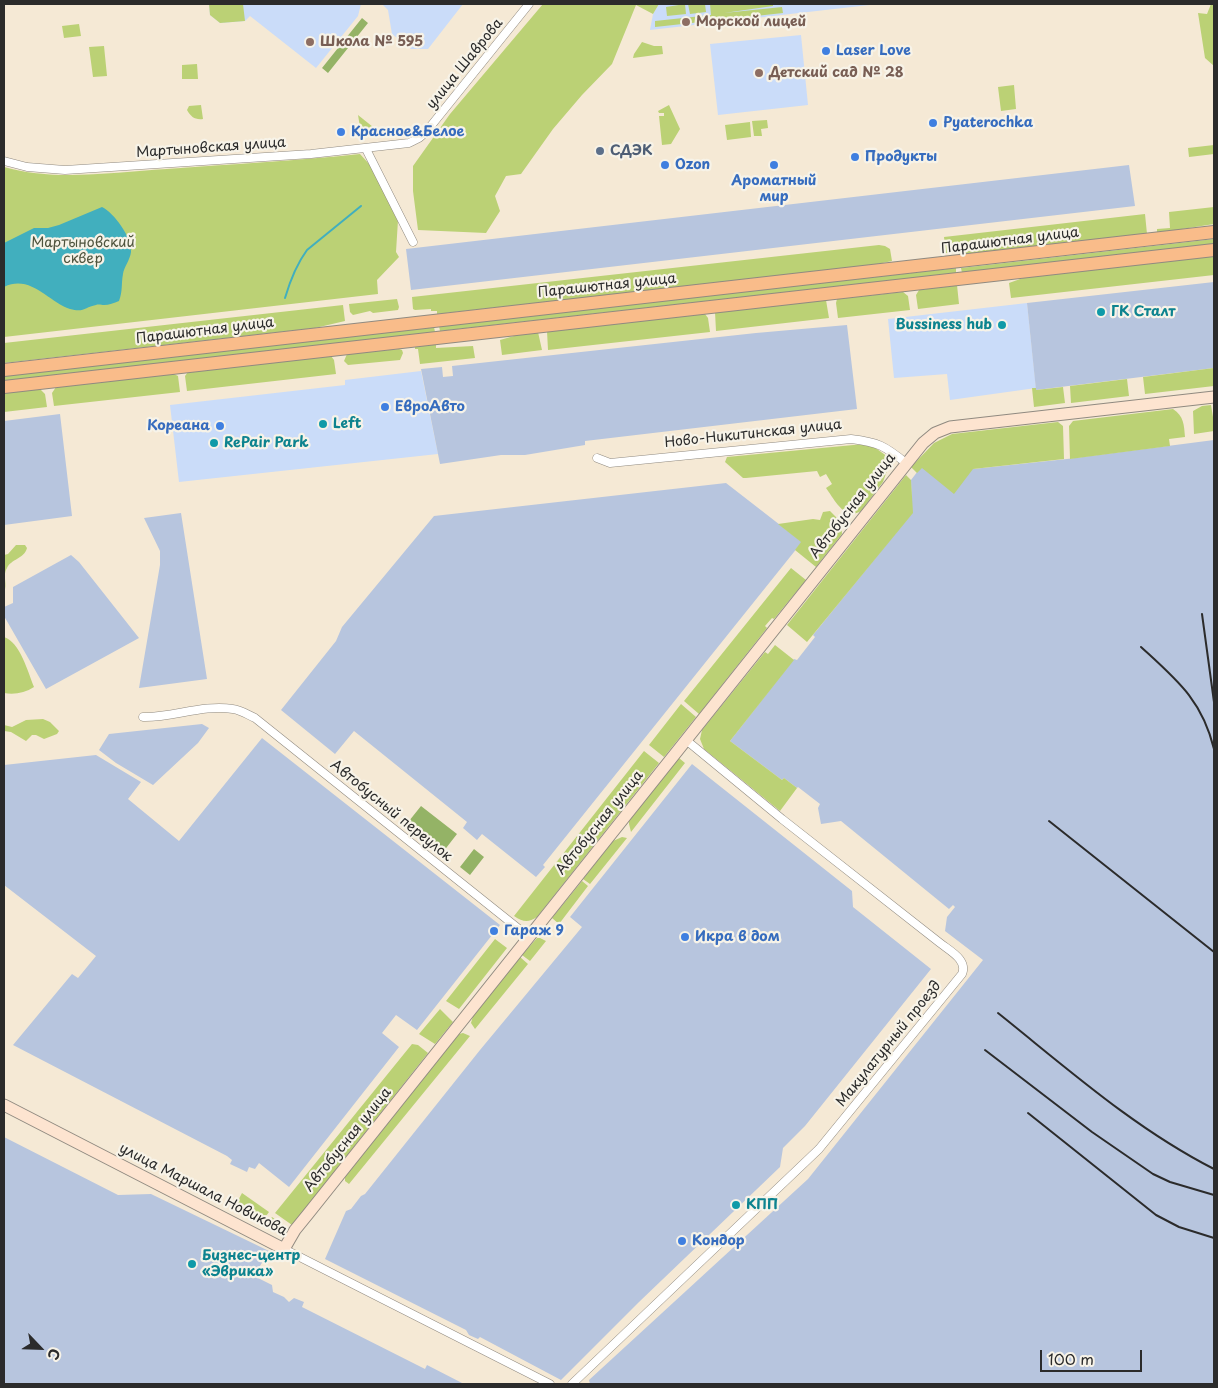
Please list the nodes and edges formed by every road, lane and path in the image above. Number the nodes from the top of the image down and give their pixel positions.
1 (530, 4) edge
2 (419, 138) joint
3 (366, 148) junction
4 (4, 161) edge
5 (1214, 232) edge
6 (413, 242) dead end
7 (1214, 250) edge
8 (4, 370) edge
9 (4, 387) edge
10 (1214, 397) edge
11 (597, 458) dead end
12 (906, 463) junction
13 (143, 717) dead end
14 (686, 740) junction
15 (529, 937) junction
16 (4, 1105) edge
17 (284, 1249) junction
18 (550, 1384) edge
19 (572, 1384) edge

1 - 2 street, улица Шаврова
2 - 3 street, Мартыновская улица
3 - 4 street, Мартыновская улица
3 - 6 street
5 - 8 main road, Парашютная улица
7 - 9 main road
10 - 12 street, Автобусная улица
11 - 12 street, Ново-Никитинская улица
12 - 14 street, Автобусная улица
13 - 15 street, Автобусный переулок
14 - 15 street, Автобусная улица
14 - 19 street, Макулатурный проезд
15 - 17 street, Автобусная улица
16 - 17 street, улица Маршала Новикова
17 - 18 street, улица Маршала Новикова

